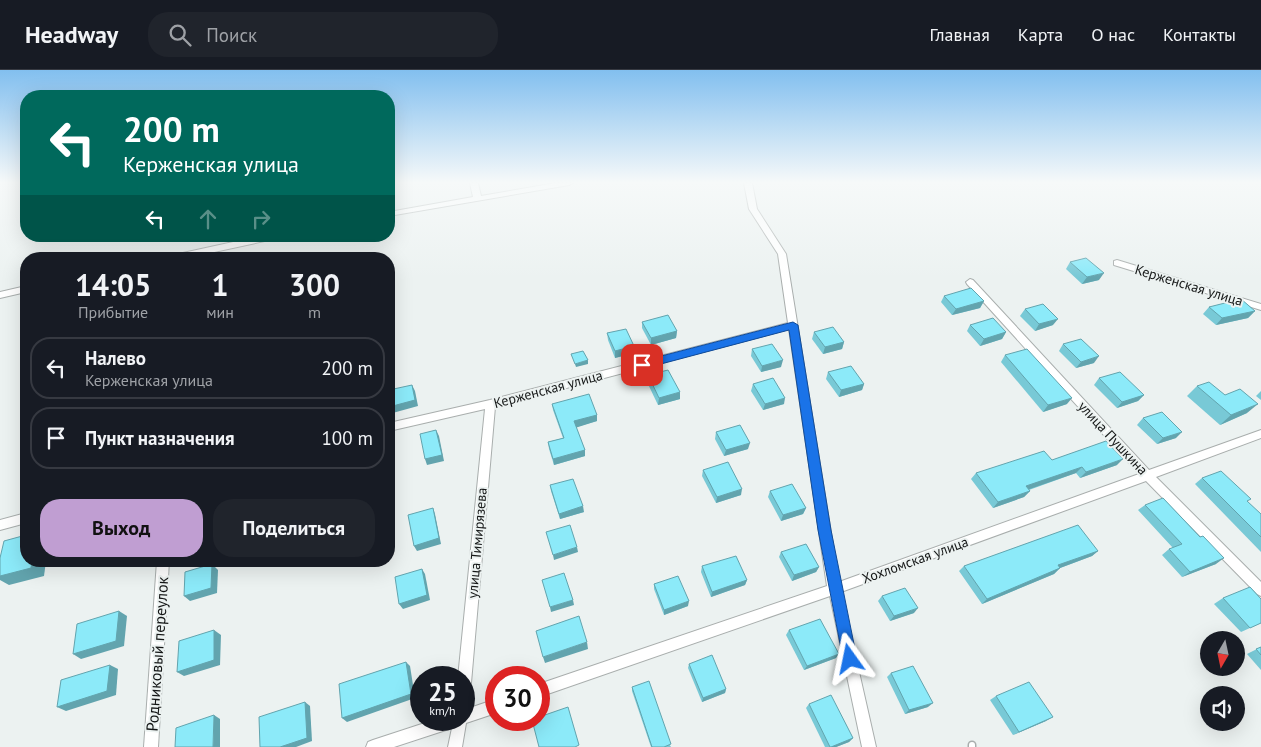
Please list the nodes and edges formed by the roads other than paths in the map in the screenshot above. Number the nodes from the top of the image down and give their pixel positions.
1 (757, 215) edge
2 (247, 242) edge
3 (201, 252) edge
4 (1117, 263) dead end
5 (970, 282) dead end
6 (20, 290) edge
7 (0, 295) edge
8 (1261, 307) edge
9 (793, 325) junction
10 (490, 404) junction
11 (395, 426) edge
12 (1261, 434) edge
13 (1147, 475) junction
14 (20, 520) edge
15 (0, 525) edge
16 (163, 567) edge
17 (834, 589) junction
18 (1261, 590) edge
19 (466, 666) edge
20 (550, 687) edge
21 (422, 731) edge
22 (458, 731) edge
23 (151, 747) edge
24 (373, 747) edge
25 (455, 747) edge
26 (869, 747) edge

1 - 9 street
2 - 3 street
4 - 8 street, Керженская улица
5 - 13 street, улица Пушкина
6 - 7 street
9 - 10 street, Керженская улица
9 - 17 street
10 - 11 street, Керженская улица
10 - 19 street, улица Тимирязева
12 - 13 street, Хохломская улица
13 - 17 street, Хохломская улица
13 - 18 street, улица Пушкина
14 - 15 street
16 - 23 street, Родниковый переулок
17 - 20 street, Хохломская улица
17 - 26 street
21 - 24 street
22 - 25 street

